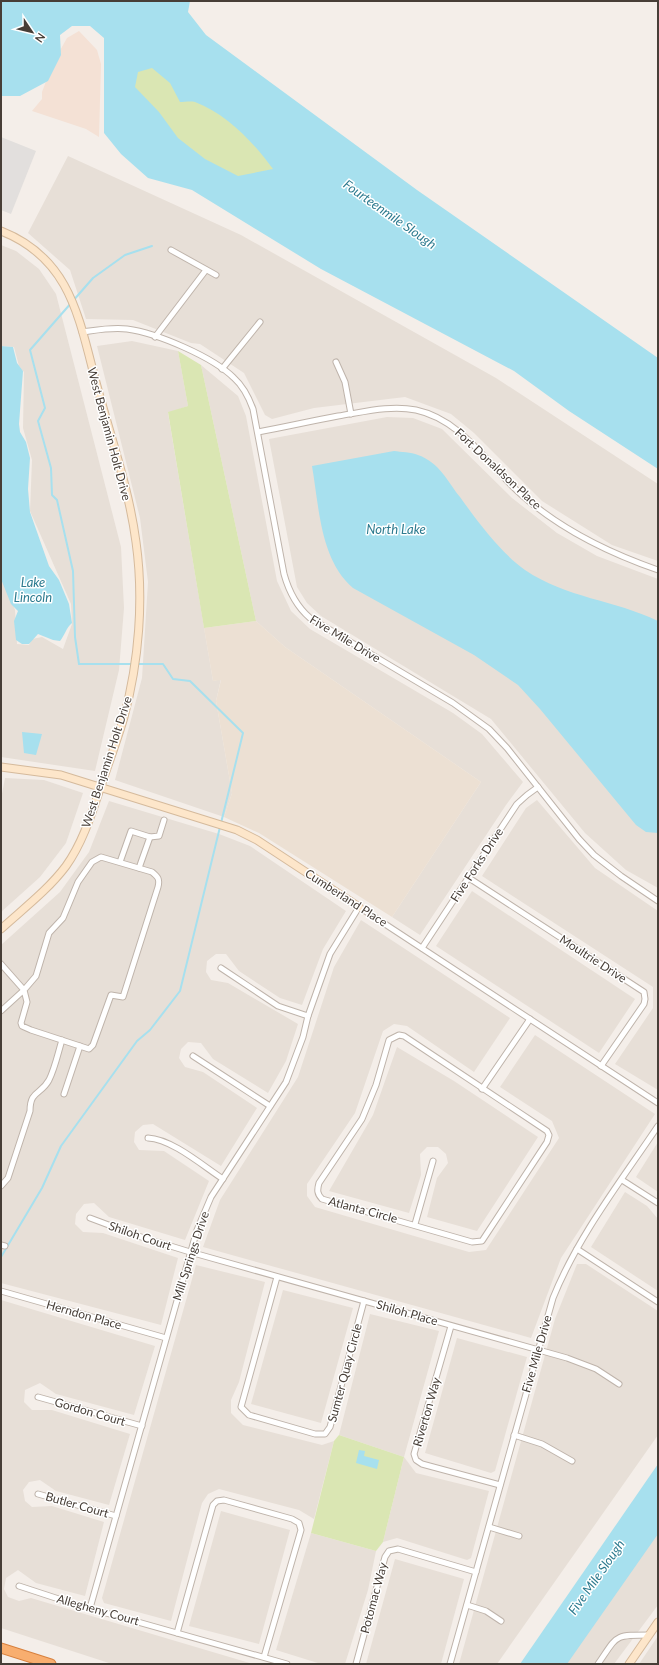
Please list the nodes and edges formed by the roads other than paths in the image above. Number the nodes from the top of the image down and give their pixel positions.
1 (1, 231) edge
2 (170, 250) dead end
3 (206, 270) junction
4 (216, 275) dead end
5 (260, 322) dead end
6 (82, 332) junction
7 (155, 337) junction
8 (336, 362) dead end
9 (222, 369) junction
10 (351, 414) junction
11 (258, 432) junction
12 (658, 570) edge
13 (1, 767) edge
14 (100, 787) junction
15 (538, 787) junction
16 (164, 820) dead end
17 (150, 837) junction
18 (120, 862) junction
19 (139, 868) junction
20 (469, 878) junction
21 (658, 901) edge
22 (359, 907) junction
23 (1, 929) edge
24 (422, 948) junction
25 (1, 964) edge
26 (220, 968) dead end
27 (24, 990) junction
28 (1, 1011) edge
29 (308, 1016) junction
30 (530, 1019) junction
31 (62, 1040) junction
32 (80, 1046) junction
33 (193, 1056) dead end
34 (601, 1066) junction
35 (482, 1089) junction
36 (64, 1094) dead end
37 (658, 1103) edge
38 (270, 1106) junction
39 (658, 1126) edge
40 (148, 1138) dead end
41 (433, 1161) dead end
42 (223, 1179) junction
43 (622, 1180) junction
44 (1, 1186) edge
45 (658, 1203) edge
46 (90, 1218) dead end
47 (415, 1224) junction
48 (577, 1249) junction
49 (190, 1252) junction
50 (277, 1277) junction
51 (1, 1291) edge
52 (364, 1301) junction
53 (658, 1302) edge
54 (451, 1326) junction
55 (166, 1338) junction
56 (538, 1350) junction
57 (619, 1384) dead end
58 (38, 1397) dead end
59 (142, 1426) junction
60 (514, 1435) junction
61 (572, 1461) dead end
62 (500, 1485) junction
63 (38, 1494) dead end
64 (116, 1516) junction
65 (489, 1527) junction
66 (519, 1536) dead end
67 (476, 1572) junction
68 (19, 1586) dead end
69 (467, 1605) junction
70 (90, 1608) junction
71 (501, 1621) dead end
72 (658, 1622) edge
73 (177, 1633) junction
74 (649, 1635) junction
75 (1, 1648) edge
76 (264, 1657) junction
77 (50, 1664) edge
78 (288, 1664) edge
79 (356, 1664) edge
80 (450, 1664) edge
81 (598, 1664) edge
82 (629, 1664) edge

1 - 6 street, West Benjamin Holt Drive
2 - 3 street
3 - 4 street
3 - 7 street
5 - 9 street
6 - 7 street, Five Mile Drive
6 - 14 street, West Benjamin Holt Drive
7 - 9 street, Five Mile Drive
8 - 10 street
9 - 11 street, Five Mile Drive
10 - 11 street, Fort Donaldson Place
10 - 12 street, Fort Donaldson Place
11 - 15 street, Five Mile Drive
13 - 14 street, Cumberland Place
14 - 22 street, Cumberland Place
14 - 23 street, West Benjamin Holt Drive
15 - 20 street, Five Forks Drive
15 - 21 street, Five Mile Drive
16 - 17 street
17 - 18 street
17 - 19 street
18 - 19 street
18 - 27 street
19 - 32 street
20 - 24 street, Five Forks Drive
20 - 34 street, Moultrie Drive
22 - 24 street, Cumberland Place
22 - 29 street, Mill Springs Drive
24 - 30 street, Cumberland Place
25 - 27 street
26 - 29 street
27 - 28 street
27 - 31 street
29 - 38 street, Mill Springs Drive
30 - 34 street, Cumberland Place
30 - 35 street
31 - 32 street
31 - 44 street
32 - 36 street
33 - 38 street
34 - 37 street, Cumberland Place
35 - 47 street, Atlanta Circle
35 - 47 street, Atlanta Circle
38 - 42 street, Mill Springs Drive
39 - 43 street, Five Mile Drive
40 - 42 street
41 - 47 street
42 - 49 street, Mill Springs Drive
43 - 45 street
43 - 48 street, Five Mile Drive
46 - 49 street, Shiloh Court
48 - 53 street
48 - 56 street, Five Mile Drive
49 - 50 street, Shiloh Place
49 - 55 street, Mill Springs Drive
50 - 52 street, Shiloh Place
50 - 52 street, Sumter Quay Circle
51 - 55 street, Herndon Place
52 - 54 street, Shiloh Place
54 - 56 street, Shiloh Place
54 - 62 street, Riverton Way
55 - 59 street, Mill Springs Drive
56 - 57 street, Shiloh Place
56 - 60 street, Five Mile Drive
58 - 59 street, Gordon Court
59 - 64 street, Mill Springs Drive
60 - 61 street
60 - 62 street, Five Mile Drive
62 - 65 street, Five Mile Drive
63 - 64 street, Butler Court
64 - 70 street, Mill Springs Drive
65 - 66 street
65 - 67 street, Five Mile Drive
67 - 69 street, Five Mile Drive
67 - 79 street, Potomac Way
68 - 70 street, Allegheny Court
69 - 71 street
69 - 80 street, Five Mile Drive
70 - 73 street, Allegheny Court
72 - 74 street
73 - 76 street, Allegheny Court
73 - 76 street
74 - 81 street
74 - 82 street
75 - 77 highway
76 - 78 street, Allegheny Court

